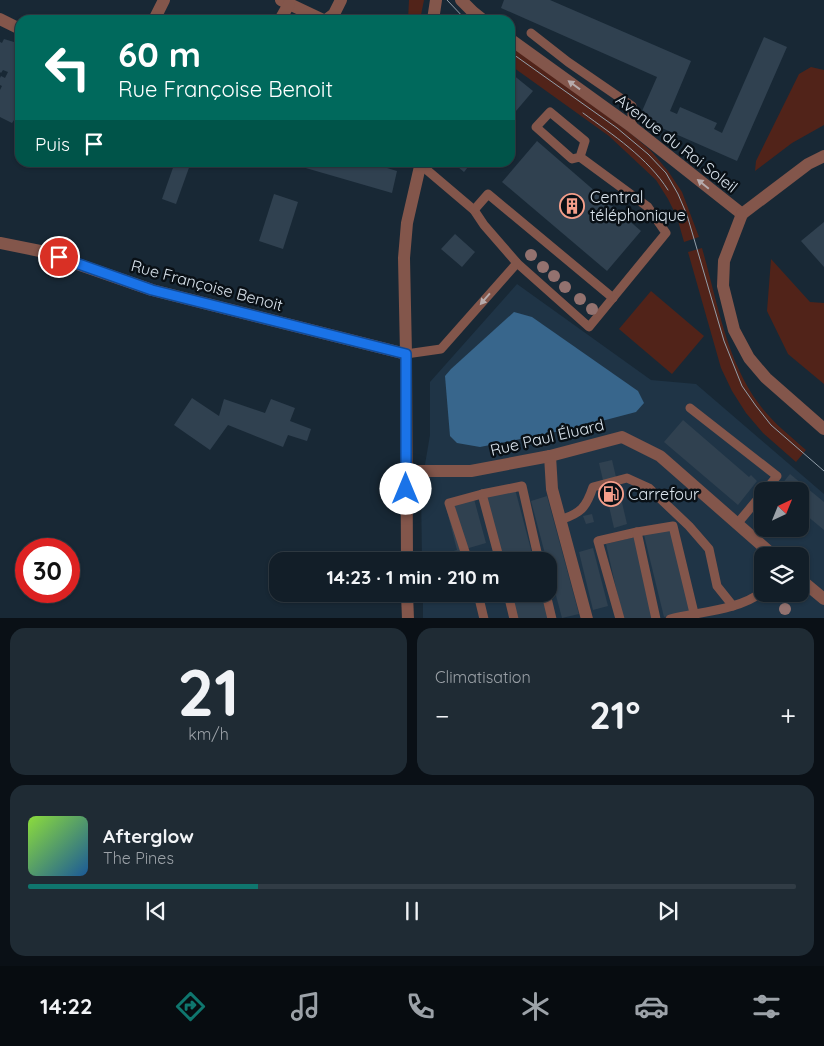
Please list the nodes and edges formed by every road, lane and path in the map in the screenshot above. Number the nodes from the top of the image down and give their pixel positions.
1 (164, 0) edge
2 (341, 0) edge
3 (436, 0) edge
4 (461, 0) edge
5 (285, 2) edge
6 (156, 15) edge
7 (281, 15) edge
8 (313, 15) edge
9 (332, 15) edge
10 (434, 15) edge
11 (477, 15) edge
12 (0, 19) edge
13 (15, 26) edge
14 (531, 33) dead end
15 (515, 43) edge
16 (632, 127) junction
17 (824, 156) edge
18 (580, 157) junction
19 (420, 167) edge
20 (424, 167) edge
21 (474, 210) junction
22 (742, 214) junction
23 (0, 243) edge
24 (517, 263) junction
25 (613, 298) junction
26 (406, 354) junction
27 (690, 408) dead end
28 (824, 428) edge
29 (550, 456) junction
30 (406, 471) junction
31 (773, 482) edge
32 (482, 494) junction
33 (754, 504) edge
34 (560, 520) junction
35 (737, 524) junction
36 (637, 532) junction
37 (764, 547) edge
38 (407, 552) edge
39 (465, 552) edge
40 (498, 552) edge
41 (537, 552) edge
42 (809, 586) edge
43 (754, 599) edge
44 (824, 599) edge
45 (408, 602) edge
46 (480, 602) edge
47 (510, 602) edge
48 (548, 602) edge
49 (733, 606) junction
50 (694, 613) junction
51 (408, 618) edge
52 (484, 618) edge
53 (514, 618) edge
54 (552, 618) edge
55 (587, 618) edge
56 (620, 618) edge
57 (656, 618) edge
58 (670, 618) edge

1 - 6 street
2 - 9 street
3 - 10 street
4 - 11 street
5 - 7 street
5 - 8 street
12 - 13 street
14 - 16 lane
16 -> 15 street, Avenue du Roi Soleil
22 -> 16 street, Avenue du Roi Soleil
17 - 22 street, Avenue du Roi Soleil
18 - 18 lane
18 - 25 lane
19 - 26 street
20 - 21 lane
21 - 24 lane
21 - 25 lane
22 - 28 street
23 - 26 street, Rue Françoise Benoit
24 - 25 lane
24 -> 26 lane
26 - 30 street
27 - 31 lane
29 - 30 street, Rue Paul Éluard
29 - 34 street
29 - 35 street, Rue Paul Éluard
30 - 38 street
32 - 39 lane
32 - 40 lane
32 - 41 lane
33 - 35 lane
34 - 49 lane
34 - 55 street
35 - 37 street, Rue Paul Éluard
36 - 50 lane
36 - 56 lane
36 - 57 lane
42 - 44 street
43 - 49 lane
45 - 51 street
46 - 52 lane
47 - 53 lane
48 - 54 lane
49 - 50 lane
50 - 58 lane

